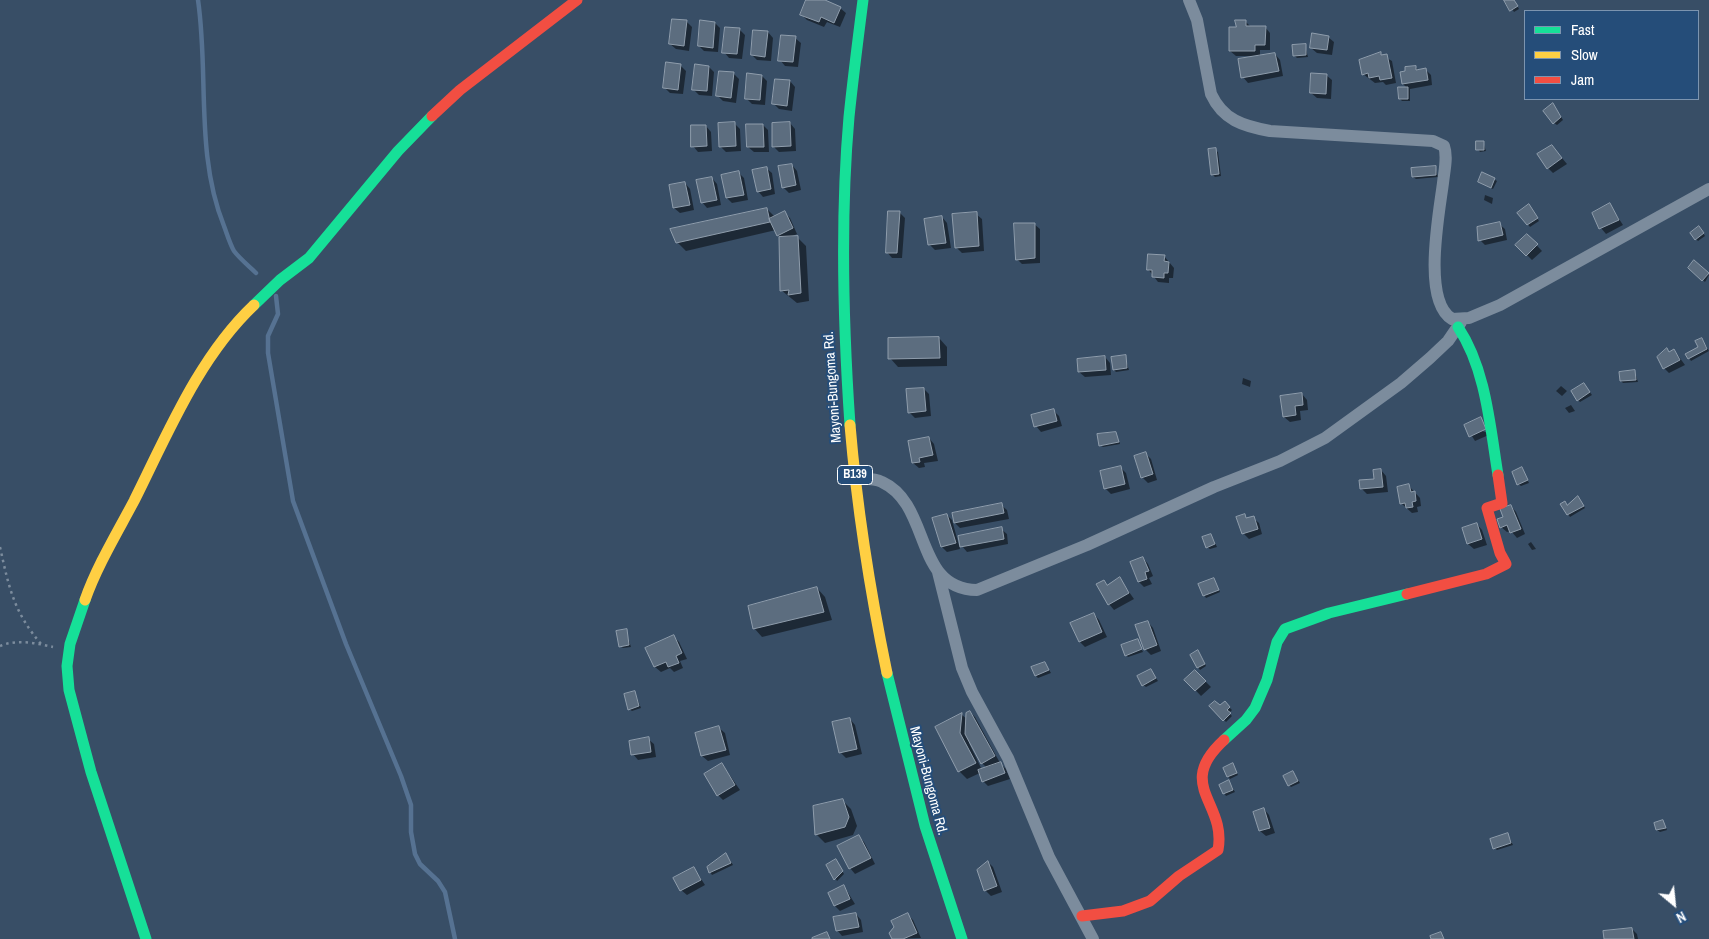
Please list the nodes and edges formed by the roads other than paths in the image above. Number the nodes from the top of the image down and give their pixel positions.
1 (576, 0) edge
2 (863, 0) edge
3 (1189, 0) edge
4 (1709, 190) edge
5 (1460, 324) junction
6 (856, 478) junction
7 (937, 570) junction
8 (1082, 916) junction
9 (146, 939) edge
10 (962, 939) edge
11 (1093, 939) edge

1 - 9 street
2 - 6 street, Mayoni-Bungoma Rd. / B139
3 - 5 street
4 - 5 street
5 - 7 street
5 - 8 street
6 - 7 street
6 - 10 street, Mayoni-Bungoma Rd. / B139
7 - 8 street
8 - 11 street

